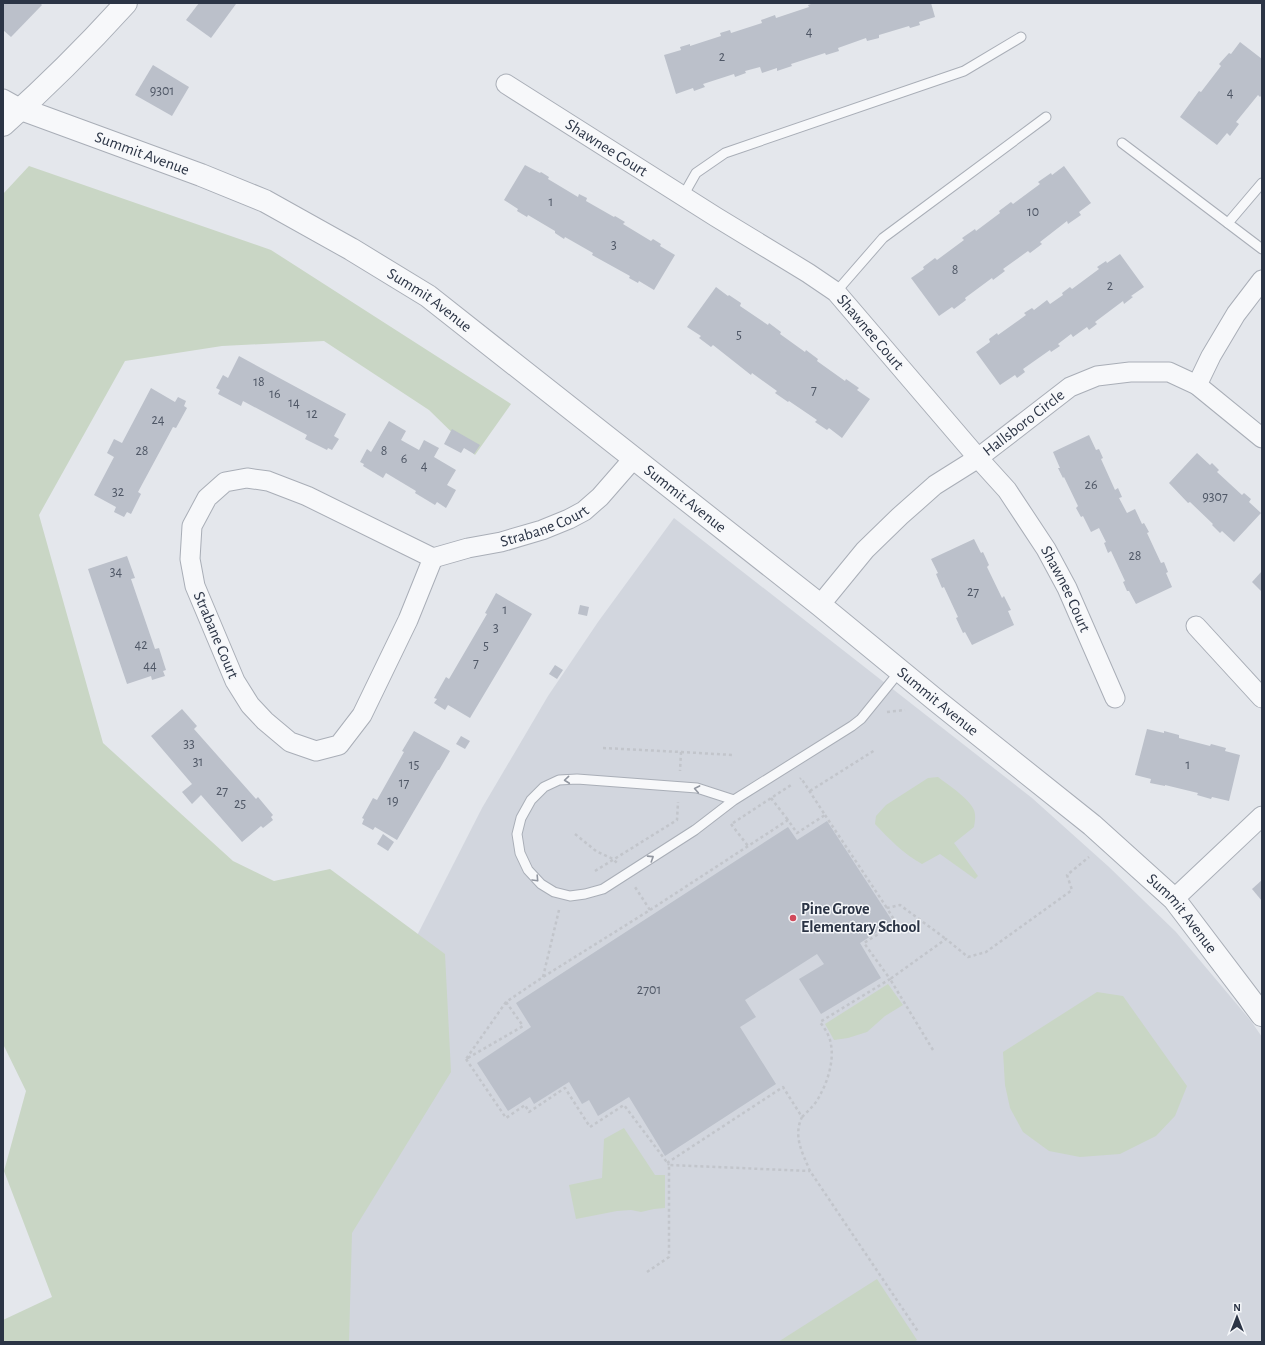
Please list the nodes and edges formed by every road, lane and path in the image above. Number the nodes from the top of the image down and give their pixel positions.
1 (126, 3) edge
2 (1021, 37) dead end
3 (506, 84) dead end
4 (12, 104) edge
5 (1046, 117) dead end
6 (3, 124) edge
7 (1122, 143) dead end
8 (1262, 183) edge
9 (683, 196) junction
10 (1228, 223) junction
11 (1262, 249) edge
12 (1262, 280) edge
13 (836, 292) junction
14 (1197, 385) junction
15 (1262, 438) edge
16 (634, 458) junction
17 (978, 458) junction
18 (433, 558) junction
19 (820, 605) junction
20 (1196, 626) dead end
21 (900, 671) junction
22 (1115, 698) dead end
23 (1262, 698) edge
24 (875, 750) dead end
25 (681, 752) dead end
26 (733, 755) dead end
27 (810, 791) junction
28 (771, 798) junction
29 (734, 800) junction
30 (825, 815) junction
31 (1262, 816) edge
32 (788, 820) junction
33 (731, 824) junction
34 (725, 828) dead end
35 (575, 834) dead end
36 (748, 846) junction
37 (1089, 857) dead end
38 (626, 875) junction
39 (641, 882) dead end
40 (634, 886) junction
41 (631, 889) dead end
42 (1174, 899) junction
43 (887, 908) junction
44 (566, 909) dead end
45 (650, 910) junction
46 (946, 939) junction
47 (543, 977) junction
48 (890, 979) junction
49 (506, 1002) junction
50 (1262, 1015) edge
51 (933, 1050) dead end
52 (466, 1058) junction
53 (802, 1117) junction
54 (668, 1164) junction
55 (810, 1171) junction
56 (647, 1272) dead end
57 (918, 1333) dead end

1 - 4 street
2 - 9 lane
3 - 9 street, Shawnee Court
4 - 6 street
4 - 16 street, Summit Avenue
5 - 13 lane
7 - 10 lane
8 - 10 lane
9 - 13 street, Shawnee Court
10 - 11 lane
12 - 14 street
13 - 17 street, Shawnee Court
14 - 15 street, Hallsboro Circle
14 - 17 street, Hallsboro Circle
16 - 18 street, Strabane Court
16 - 19 street, Summit Avenue
17 - 19 street, Hallsboro Circle
17 - 22 street, Shawnee Court
18 - 18 street, Strabane Court
19 - 21 street, Summit Avenue
20 - 23 street
21 - 29 lane
21 - 42 street, Summit Avenue
24 - 27 path
25 - 26 path
27 - 28 path
27 - 30 path
28 - 32 path
28 - 33 path
38 -> 29 lane
29 -> 38 lane
30 - 32 path
30 - 43 path
31 - 42 street
32 - 36 path
33 - 34 path
33 - 36 path
35 - 38 path
36 - 45 path
37 - 46 path
39 - 40 path
40 - 41 path
40 - 45 path
42 - 50 street, Summit Avenue
43 - 46 path
43 - 48 path
44 - 47 path
45 - 47 path
46 - 48 path
47 - 49 path
48 - 51 path
48 - 53 path
49 - 52 path
49 - 52 path
52 - 54 path
53 - 54 path
53 - 55 path
54 - 55 path
54 - 56 path
55 - 57 path

